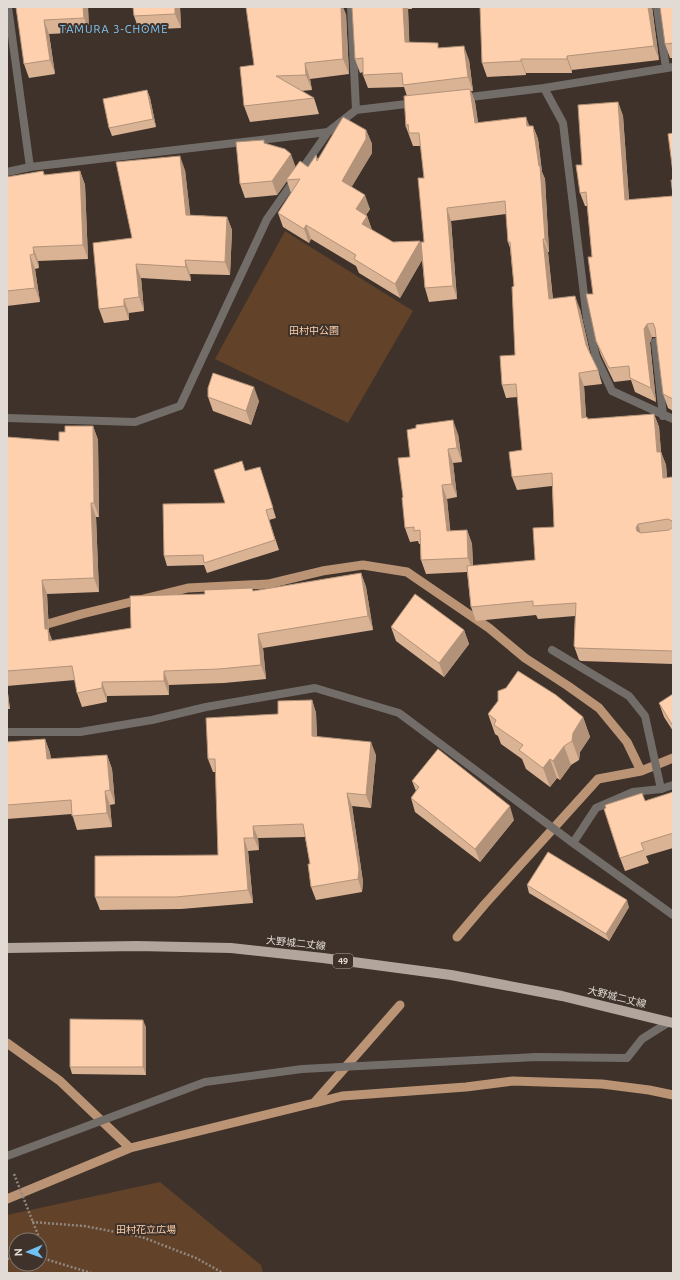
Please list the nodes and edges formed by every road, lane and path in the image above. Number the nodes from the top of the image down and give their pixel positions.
1 (8, 7) edge
2 (351, 7) edge
3 (657, 7) edge
4 (670, 68) edge
5 (544, 88) junction
6 (450, 99) edge
7 (426, 102) edge
8 (356, 110) junction
9 (328, 132) junction
10 (30, 168) junction
11 (7, 172) edge
12 (655, 342) edge
13 (663, 416) junction
14 (7, 418) edge
15 (673, 419) edge
16 (552, 650) dead end
17 (7, 732) edge
18 (673, 785) edge
19 (661, 789) junction
20 (573, 843) junction
21 (673, 915) edge
22 (7, 948) edge
23 (671, 1022) edge
24 (7, 1156) edge
25 (32, 1222) junction
26 (36, 1232) edge
27 (48, 1260) edge
28 (91, 1273) edge
29 (223, 1273) edge

1 - 10 street
2 - 8 street
3 - 4 street
4 - 5 street
5 - 6 street
5 - 13 street
7 - 8 street
8 - 9 street
9 - 10 street
9 - 14 street
10 - 11 street
12 - 13 street
13 - 15 street
16 - 19 street
17 - 20 street
18 - 19 street
19 - 20 street
20 - 21 street
22 - 23 main road, 大野城二丈線 / 49
23 - 24 street
24 - 25 path
25 - 26 path
25 - 29 path
27 - 28 path

